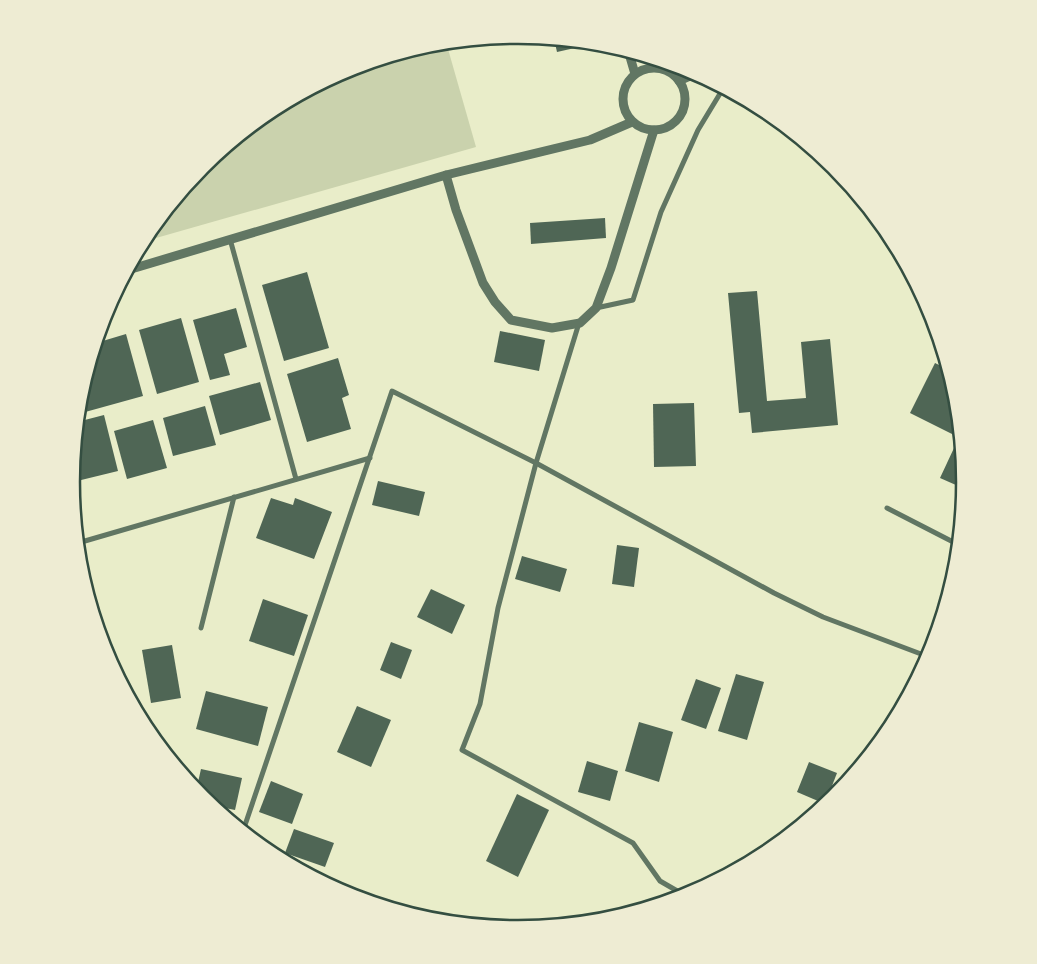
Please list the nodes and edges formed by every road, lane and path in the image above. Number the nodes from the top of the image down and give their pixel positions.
1 (631, 59) edge
2 (635, 74) junction
3 (686, 77) edge
4 (679, 80) junction
5 (720, 93) edge
6 (632, 122) junction
7 (654, 130) junction
8 (446, 175) junction
9 (230, 239) junction
10 (137, 267) edge
11 (596, 308) junction
12 (580, 323) junction
13 (370, 458) junction
14 (536, 463) junction
15 (296, 479) junction
16 (234, 497) junction
17 (887, 508) dead end
18 (84, 541) edge
19 (953, 542) edge
20 (201, 628) dead end
21 (921, 654) edge
22 (246, 824) edge
23 (676, 891) edge

1 - 2 street
2 - 4 street
2 - 6 street
3 - 4 street
4 - 7 street
5 - 11 street
6 - 7 street
6 - 8 street
7 - 11 street
8 - 9 street
8 - 12 street
9 - 10 street
9 - 15 street
11 - 12 street
12 - 14 street
13 - 14 street
13 - 15 street
13 - 22 street
14 - 21 street
14 - 23 street
15 - 16 street
16 - 18 street
16 - 20 street
17 - 19 street

